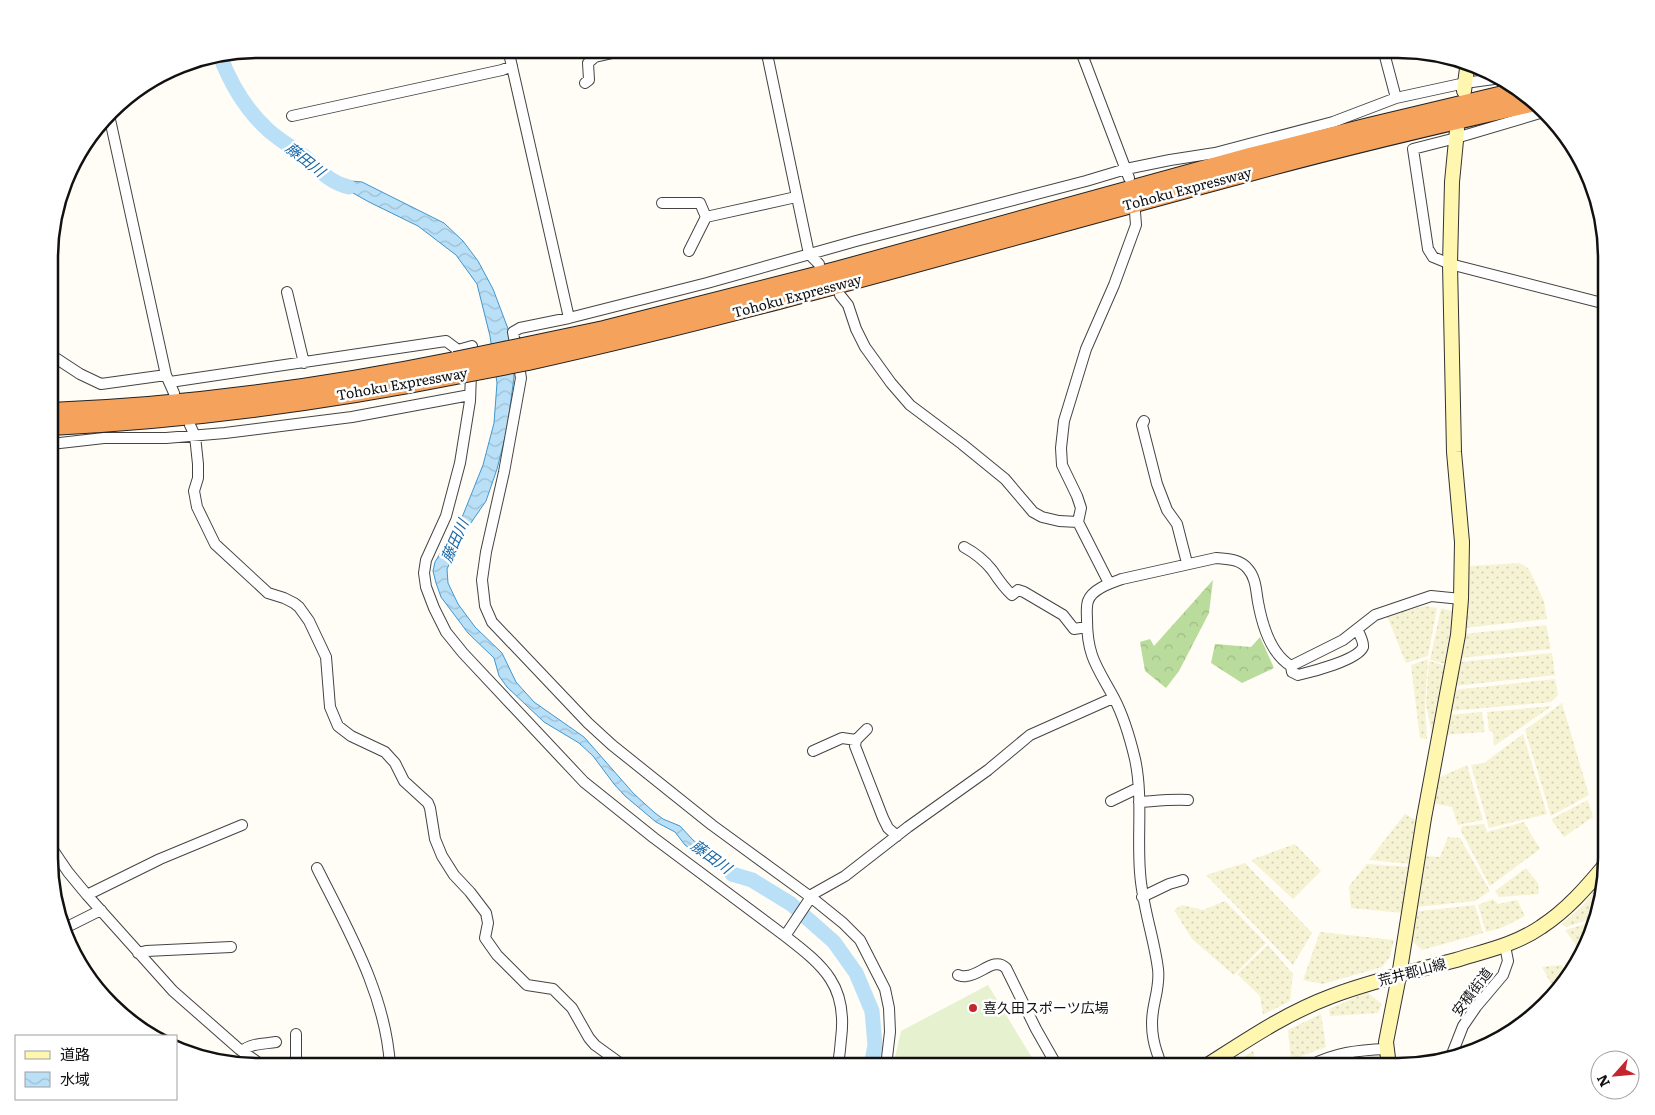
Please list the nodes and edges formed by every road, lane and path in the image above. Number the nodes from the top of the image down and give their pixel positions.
1 (510, 58) edge
2 (594, 58) edge
3 (768, 58) edge
4 (1083, 58) edge
5 (1385, 58) edge
6 (512, 66) junction
7 (1467, 70) edge
8 (1491, 80) edge
9 (585, 83) dead end
10 (1464, 87) junction
11 (1511, 93) edge
12 (1396, 98) junction
13 (1526, 104) edge
14 (1537, 114) edge
15 (292, 116) dead end
16 (111, 122) edge
17 (1456, 134) junction
18 (1127, 174) junction
19 (796, 197) junction
20 (662, 202) dead end
21 (1135, 212) dead end
22 (706, 217) junction
23 (689, 251) dead end
24 (809, 254) junction
25 (819, 264) dead end
26 (1450, 264) junction
27 (287, 292) dead end
28 (840, 295) dead end
29 (1598, 302) edge
30 (569, 318) junction
31 (526, 354) junction
32 (58, 361) edge
33 (304, 362) junction
34 (458, 367) junction
35 (168, 379) junction
36 (174, 392) dead end
37 (470, 395) junction
38 (58, 412) edge
39 (1144, 421) dead end
40 (190, 425) dead end
41 (58, 426) edge
42 (195, 436) junction
43 (58, 443) edge
44 (1078, 522) junction
45 (964, 547) dead end
46 (1187, 563) junction
47 (1109, 583) junction
48 (1462, 599) junction
49 (1087, 627) junction
50 (1357, 629) junction
51 (1291, 666) junction
52 (1114, 698) junction
53 (867, 729) dead end
54 (856, 740) junction
55 (813, 751) dead end
56 (1138, 788) junction
57 (1188, 800) dead end
58 (1111, 801) dead end
59 (1139, 802) junction
60 (242, 826) dead end
61 (897, 836) junction
62 (58, 857) edge
63 (316, 868) dead end
64 (1597, 875) edge
65 (1183, 880) dead end
66 (87, 895) junction
67 (1142, 897) junction
68 (811, 899) junction
69 (101, 910) junction
70 (70, 926) edge
71 (788, 933) junction
72 (231, 946) dead end
73 (1505, 946) junction
74 (138, 953) junction
75 (958, 975) dead end
76 (1399, 976) junction
77 (296, 1034) dead end
78 (276, 1042) dead end
79 (1386, 1049) junction
80 (1454, 1050) edge
81 (242, 1051) junction
82 (251, 1058) edge
83 (296, 1058) edge
84 (389, 1058) edge
85 (613, 1058) edge
86 (838, 1058) edge
87 (887, 1058) edge
88 (1052, 1058) edge
89 (1159, 1058) edge
90 (1219, 1058) edge
91 (1327, 1058) edge
92 (1388, 1058) edge

1 - 6 street
2 - 9 street
3 - 19 street
4 - 18 street
5 - 12 street
6 - 15 street
6 - 30 street
7 - 10 street
8 - 10 street
10 - 12 street
11 - 31 highway, Tohoku Expressway
12 - 18 street
13 - 31 highway, Tohoku Expressway
14 - 17 street
16 - 35 street
17 - 26 street
17 - 26 street
18 - 24 street
19 - 22 street
19 - 24 street
20 - 22 street
21 - 44 street
22 - 23 street
24 - 25 street
24 - 30 street
26 - 29 street
26 - 48 street
27 - 33 street
28 - 44 street
30 - 68 street
31 - 34 highway, Tohoku Expressway, bridge
32 - 35 street
33 - 35 street
33 - 37 street
34 - 38 highway, Tohoku Expressway
34 - 41 highway, Tohoku Expressway
35 - 36 street
37 - 42 street
37 - 71 street
39 - 46 street
40 - 42 street
42 - 43 street
42 - 85 street
44 - 47 street
45 - 49 street
46 - 47 street
46 - 51 street
47 - 49 street
48 - 50 street
48 - 76 street
49 - 52 street
50 - 51 street
50 - 51 street
52 - 56 street
52 - 61 street
53 - 54 street
54 - 55 street
54 - 61 street
56 - 58 street
56 - 59 street
57 - 59 street
59 - 67 street
60 - 66 street
61 - 68 street
62 - 66 street
63 - 84 street
64 - 73 street, 荒井郡山線
65 - 67 street
66 - 69 street
67 - 89 street
68 - 71 street
68 - 87 street
69 - 70 street
69 - 74 street
71 - 86 street
72 - 74 street
73 - 76 street, 荒井郡山線
73 - 80 street, 安積街道
74 - 81 street
75 - 88 street
76 - 79 street
76 - 90 street, 荒井郡山線
77 - 83 street
78 - 81 street
79 - 91 street
79 - 92 street
81 - 82 street

